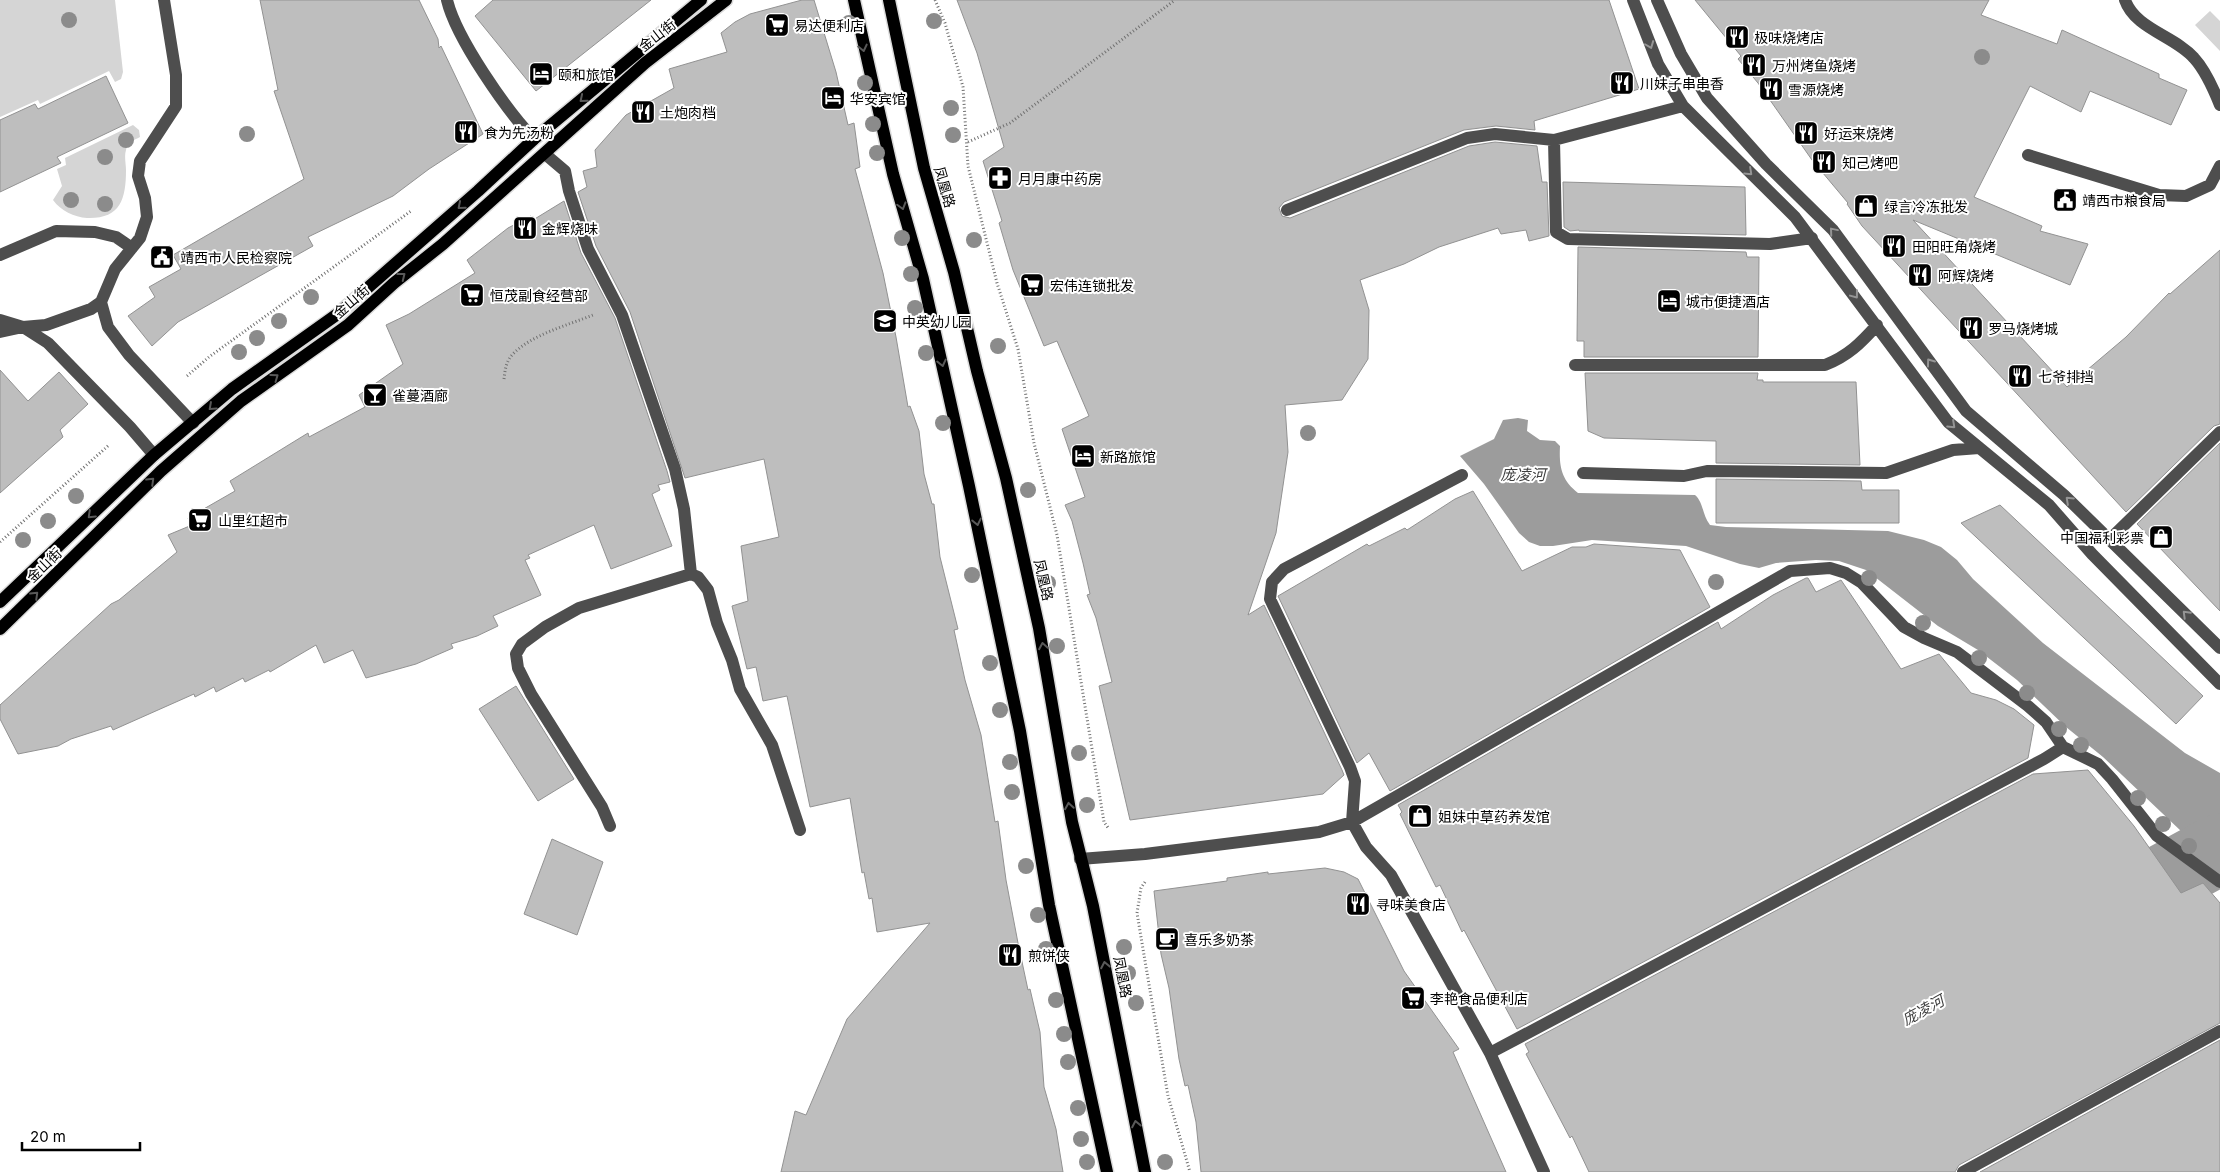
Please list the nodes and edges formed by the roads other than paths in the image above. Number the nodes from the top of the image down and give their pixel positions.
1 (164, 0) edge
2 (448, 0) edge
3 (701, 0) edge
4 (726, 0) edge
5 (854, 0) edge
6 (889, 0) edge
7 (1632, 0) edge
8 (1657, 0) edge
9 (2125, 0) edge
10 (2220, 105) edge
11 (1683, 106) junction
12 (534, 139) junction
13 (1554, 140) junction
14 (545, 154) junction
15 (2028, 155) dead end
16 (2220, 166) edge
17 (1287, 210) dead end
18 (1812, 238) junction
19 (132, 248) junction
20 (0, 255) edge
21 (102, 302) junction
22 (0, 320) edge
23 (1877, 325) junction
24 (23, 327) junction
25 (0, 332) edge
26 (1575, 365) dead end
27 (193, 424) junction
28 (2220, 432) edge
29 (1979, 448) junction
30 (154, 455) junction
31 (1583, 473) dead end
32 (1462, 475) dead end
33 (2110, 538) junction
34 (690, 574) junction
35 (0, 602) edge
36 (0, 629) edge
37 (2220, 648) edge
38 (2220, 684) edge
39 (2063, 746) junction
40 (1352, 822) junction
41 (610, 826) dead end
42 (800, 830) dead end
43 (1080, 859) junction
44 (2215, 878) edge
45 (2220, 1031) edge
46 (1490, 1052) junction
47 (1107, 1172) edge
48 (1145, 1172) edge
49 (1544, 1172) edge
50 (1963, 1172) edge

1 - 19 street
2 - 12 street
3 -> 12 main road, 金山街
4 - 14 main road, 金山街
5 -> 47 main road
43 -> 6 main road, 凤凰路
7 -> 11 street
33 -> 8 street
9 - 10 street
11 - 13 street
11 -> 18 street
12 -> 27 main road, 金山街
13 - 17 street
13 - 18 street
14 - 34 street
36 -> 14 main road, 金山街
15 - 16 street
18 -> 23 street
19 - 20 street
19 - 21 street
21 - 24 street
21 - 27 street
22 - 24 street
23 - 26 street
23 -> 29 street
24 - 25 street
24 - 30 street
27 - 30 main road, 金山街
28 - 33 street
29 - 31 street
29 - 38 street
30 -> 35 main road, 金山街
32 - 40 street
37 -> 33 street
34 - 41 street
34 - 42 street
39 - 40 street
39 - 44 street
39 - 46 street
40 - 43 street
40 - 46 street
48 -> 43 main road, 凤凰路
45 - 50 street
46 - 49 street

